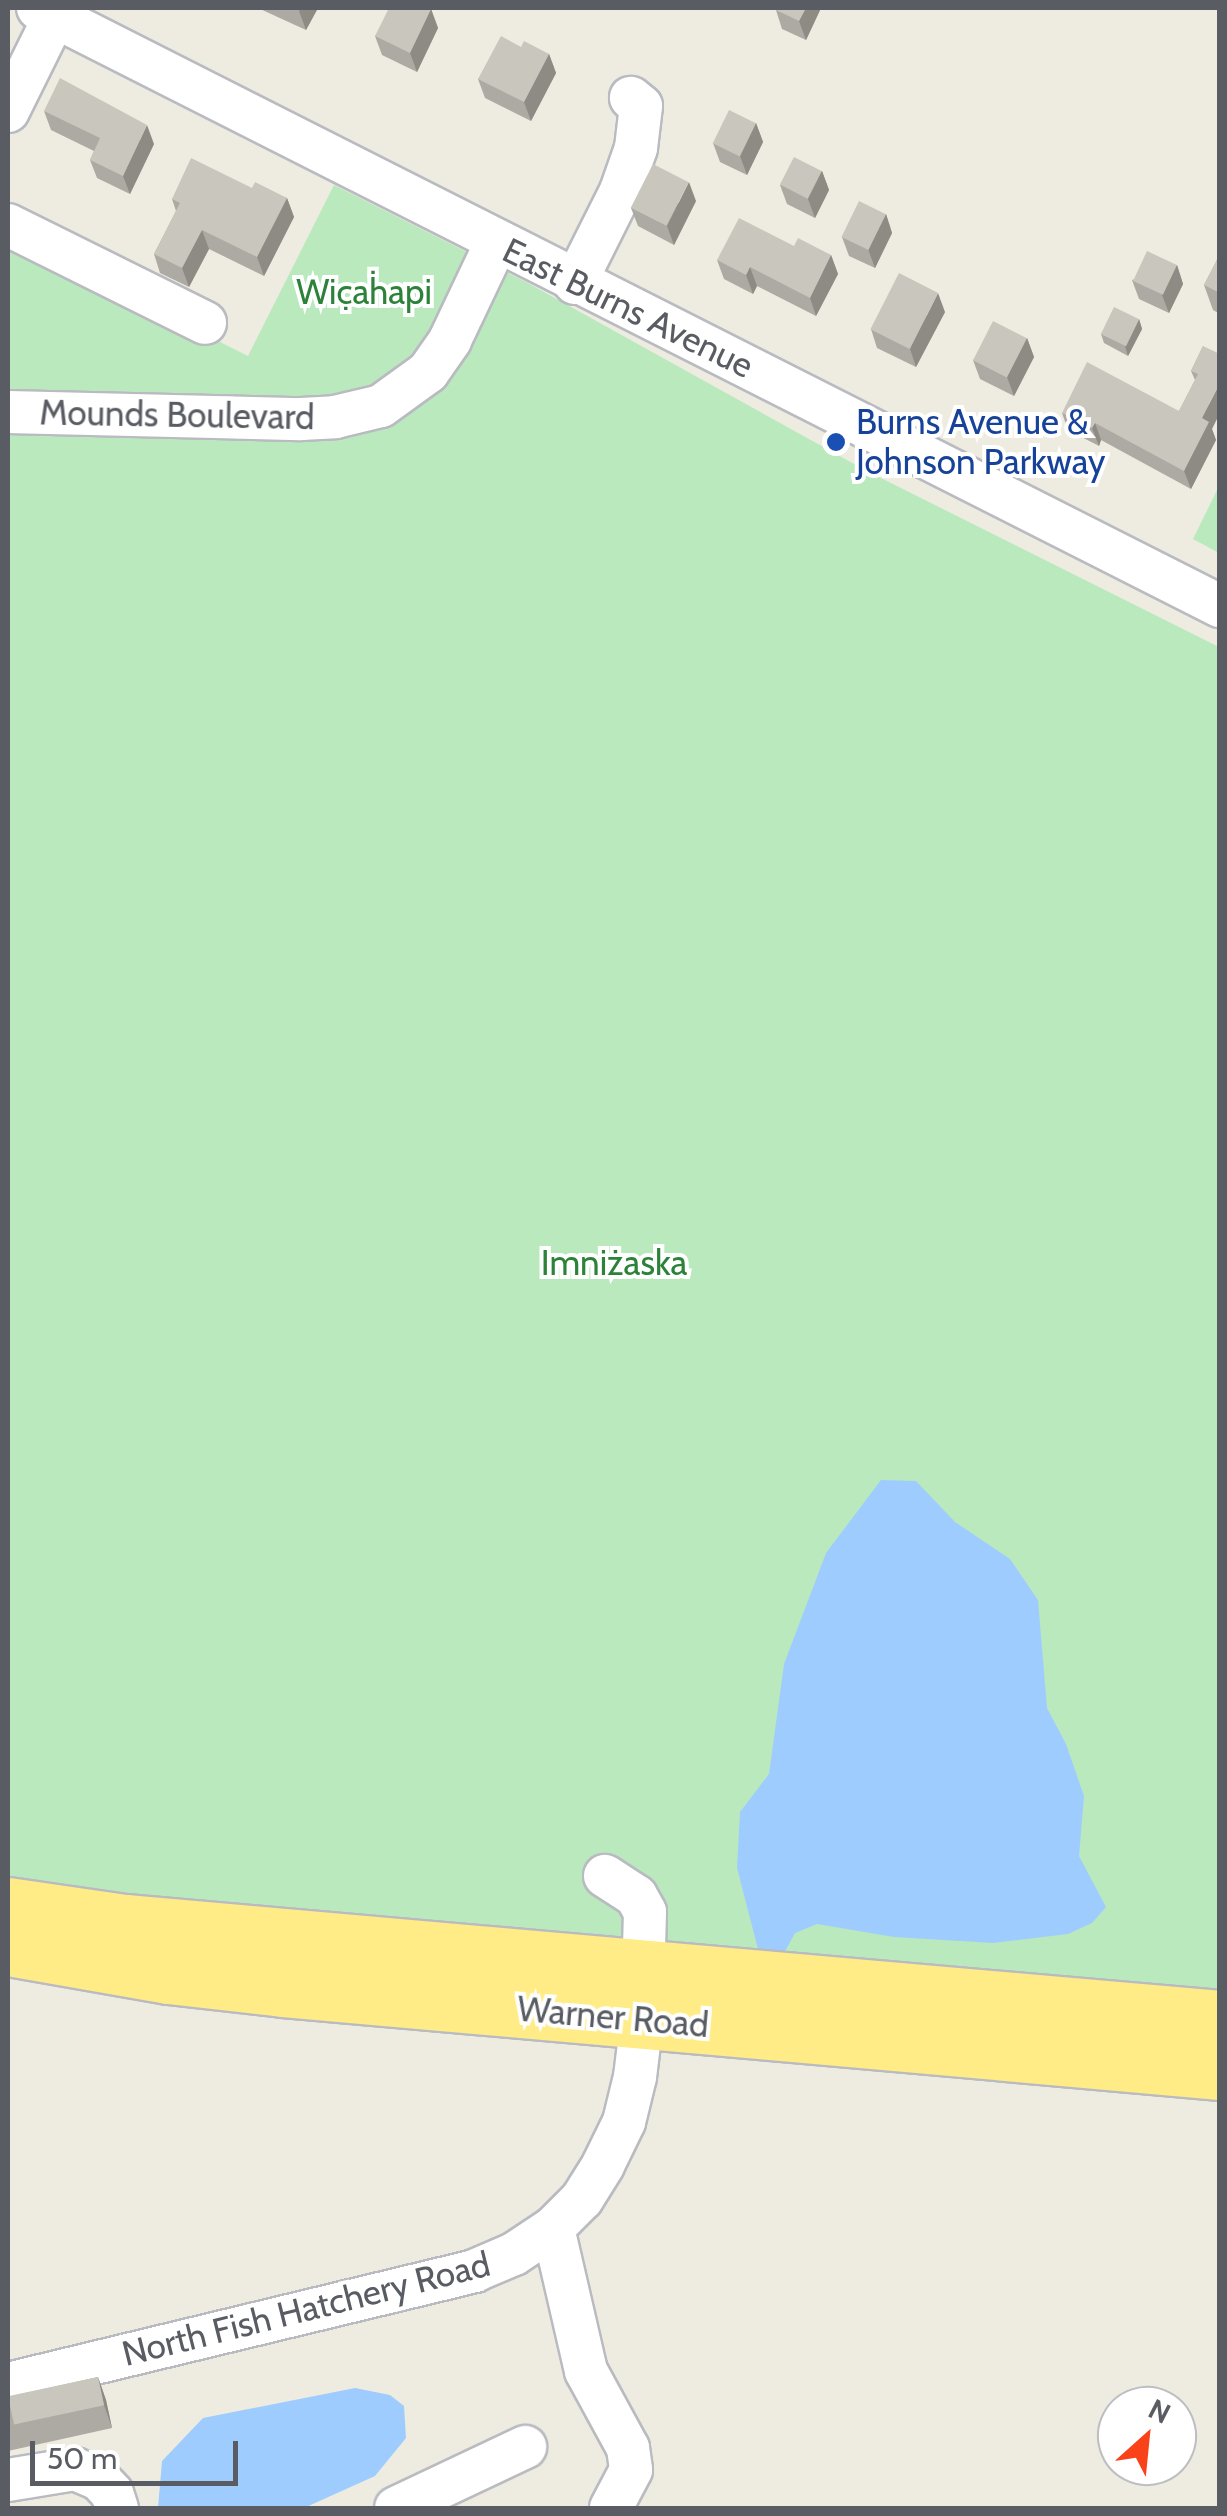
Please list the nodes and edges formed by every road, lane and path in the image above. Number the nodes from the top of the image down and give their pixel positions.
1 (47, 12) edge
2 (631, 98) dead end
3 (8, 111) edge
4 (8, 225) edge
5 (496, 243) junction
6 (574, 283) junction
7 (204, 323) dead end
8 (8, 412) edge
9 (1215, 592) edge
10 (605, 1876) dead end
11 (8, 1905) edge
12 (8, 1948) edge
13 (643, 1993) junction
14 (1220, 2018) edge
15 (1220, 2072) edge
16 (552, 2228) junction
17 (8, 2384) edge
18 (525, 2447) dead end
19 (8, 2480) edge
20 (117, 2508) edge
21 (396, 2508) edge
22 (611, 2508) edge

1 - 3 street
1 - 5 street, East Burns Avenue
2 - 6 street
4 - 7 street
5 - 6 street, East Burns Avenue
5 - 8 street, Mounds Boulevard
6 - 9 street, East Burns Avenue
10 - 13 street, North Fish Hatchery Road
11 - 13 highway, Warner Road
12 - 13 highway, Warner Road
13 - 14 highway, Warner Road
13 - 15 highway, Warner Road
13 - 16 street, North Fish Hatchery Road
16 - 17 street, North Fish Hatchery Road
16 - 22 street
18 - 21 street
19 - 20 street

